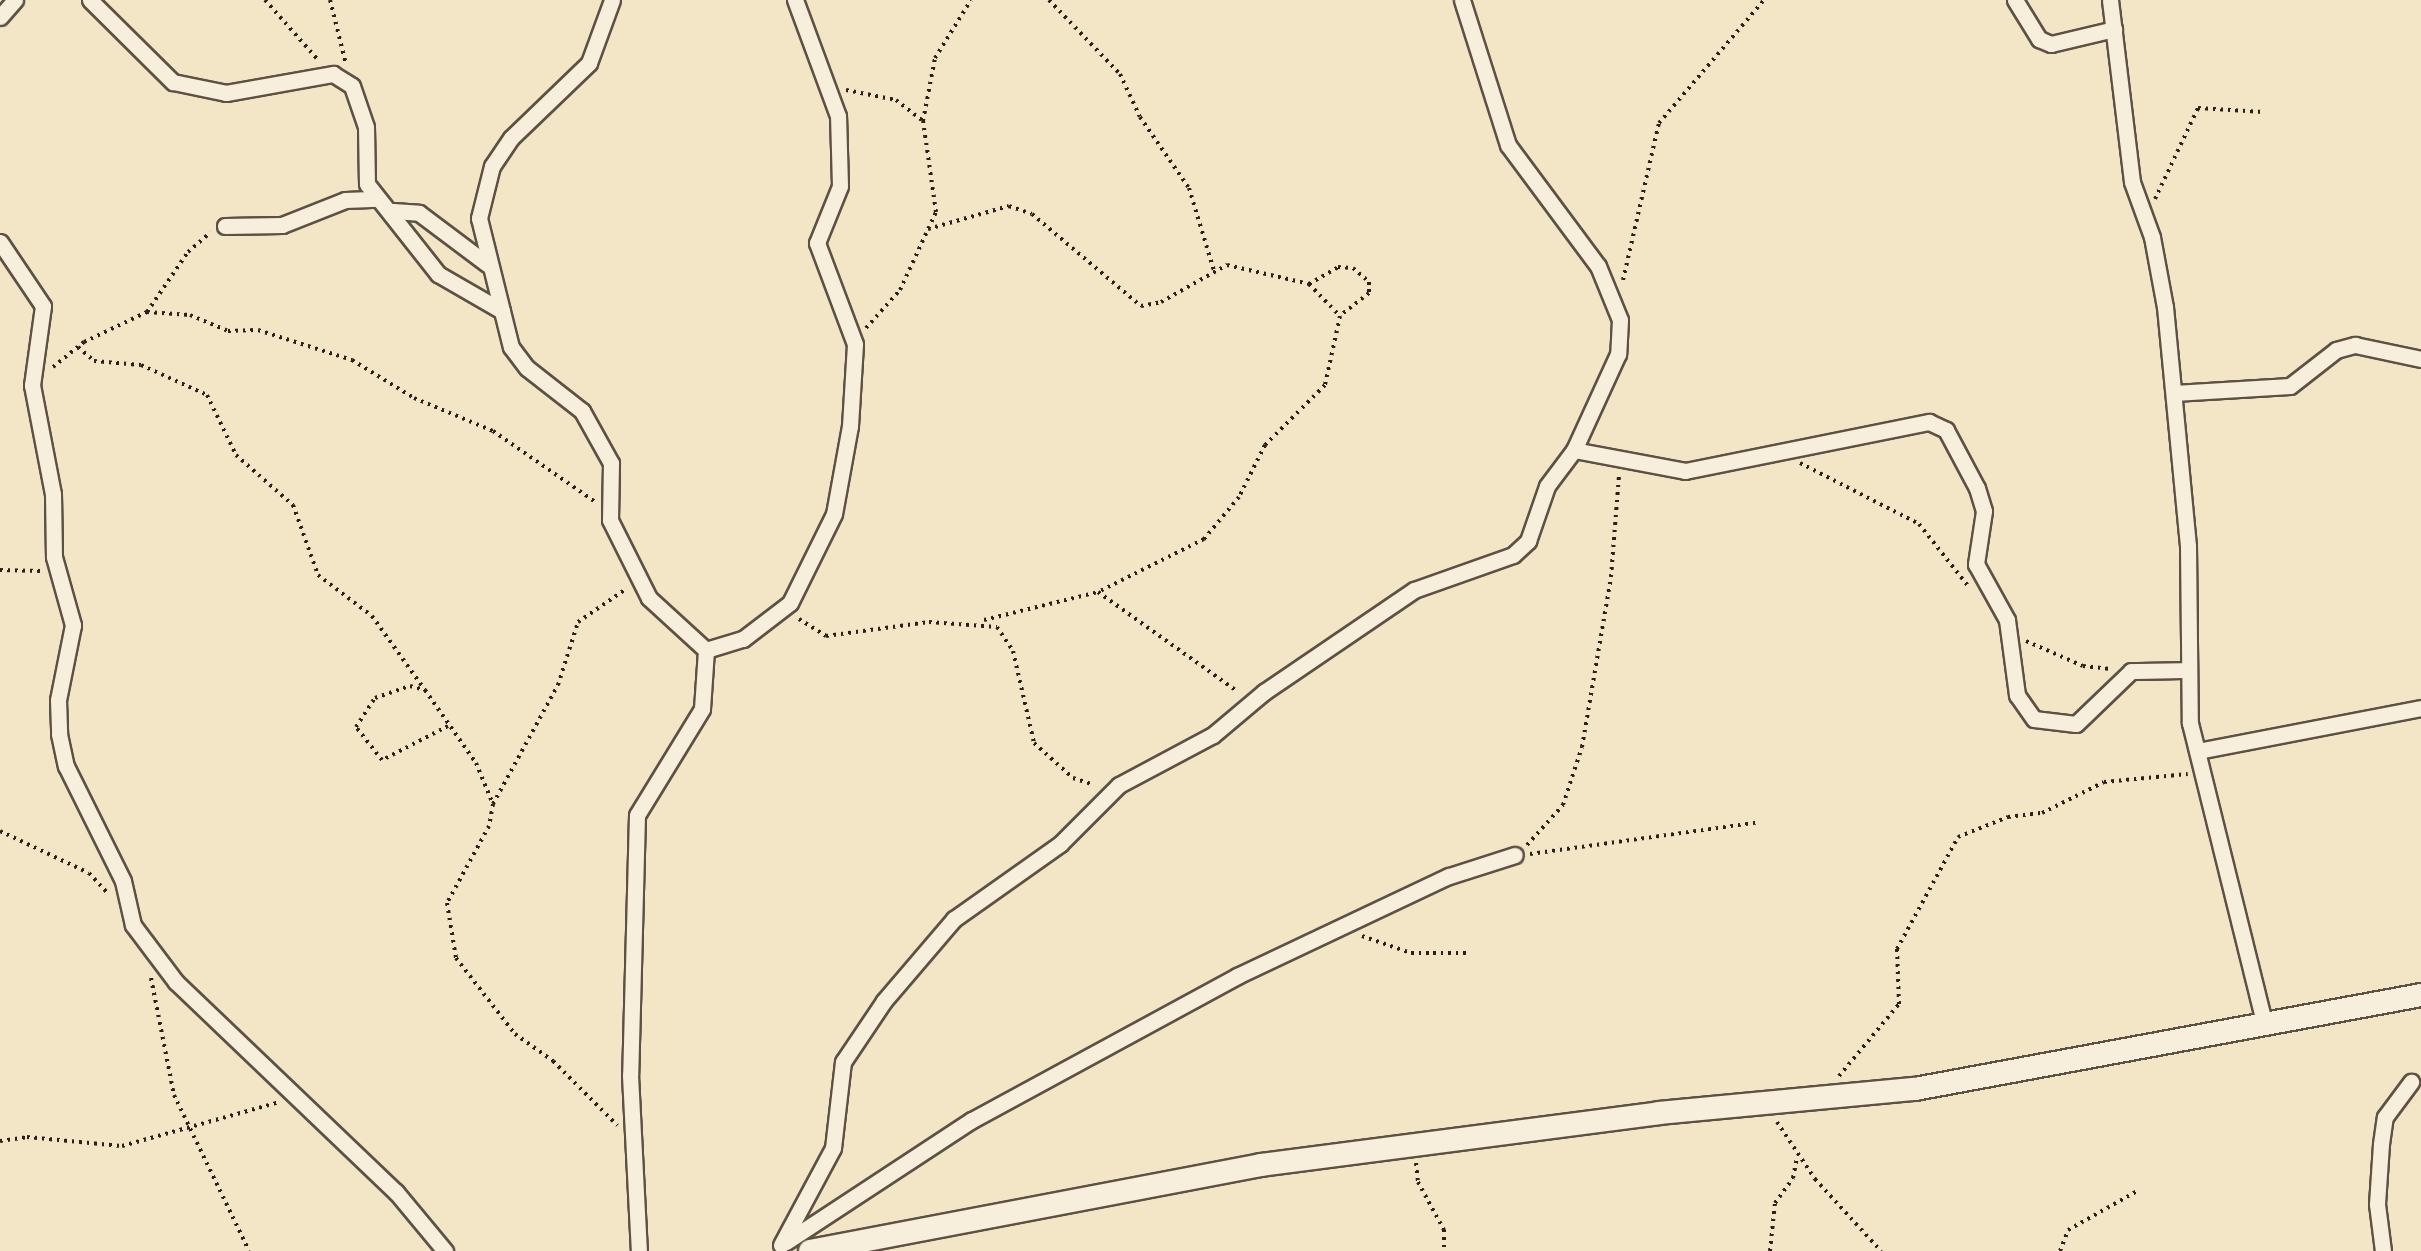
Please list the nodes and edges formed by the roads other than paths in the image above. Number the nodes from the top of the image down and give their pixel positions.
1 (15, 0) edge
2 (90, 0) edge
3 (612, 0) edge
4 (795, 0) edge
5 (1462, 0) edge
6 (2015, 0) edge
7 (2110, 0) edge
8 (0, 17) edge
9 (2114, 29) junction
10 (378, 199) junction
11 (393, 211) junction
12 (225, 226) road end
13 (0, 242) edge
14 (487, 265) junction
15 (502, 311) junction
16 (2421, 359) edge
17 (2174, 393) junction
18 (1574, 450) junction
19 (706, 650) junction
20 (2188, 670) junction
21 (2421, 708) edge
22 (2198, 751) junction
23 (1516, 854) road end
24 (2421, 996) edge
25 (2264, 1021) junction
26 (2411, 1082) dead end
27 (778, 1248) edge
28 (446, 1251) edge
29 (639, 1251) edge
30 (810, 1251) edge
31 (2383, 1251) edge

1 - 8 street
2 - 10 street
3 - 14 street
4 - 19 street
5 - 18 street
6 - 9 street
7 - 9 street
9 - 17 street
10 - 11 street
10 - 12 street
11 - 14 street
11 - 15 street
13 - 28 street
14 - 15 street
15 - 19 street
16 - 17 street
17 - 20 street
18 - 20 street
18 - 27 street
19 - 29 street
20 - 22 street
21 - 22 street
22 - 25 street
23 - 27 street
24 - 25 street
25 - 30 street
26 - 31 street

